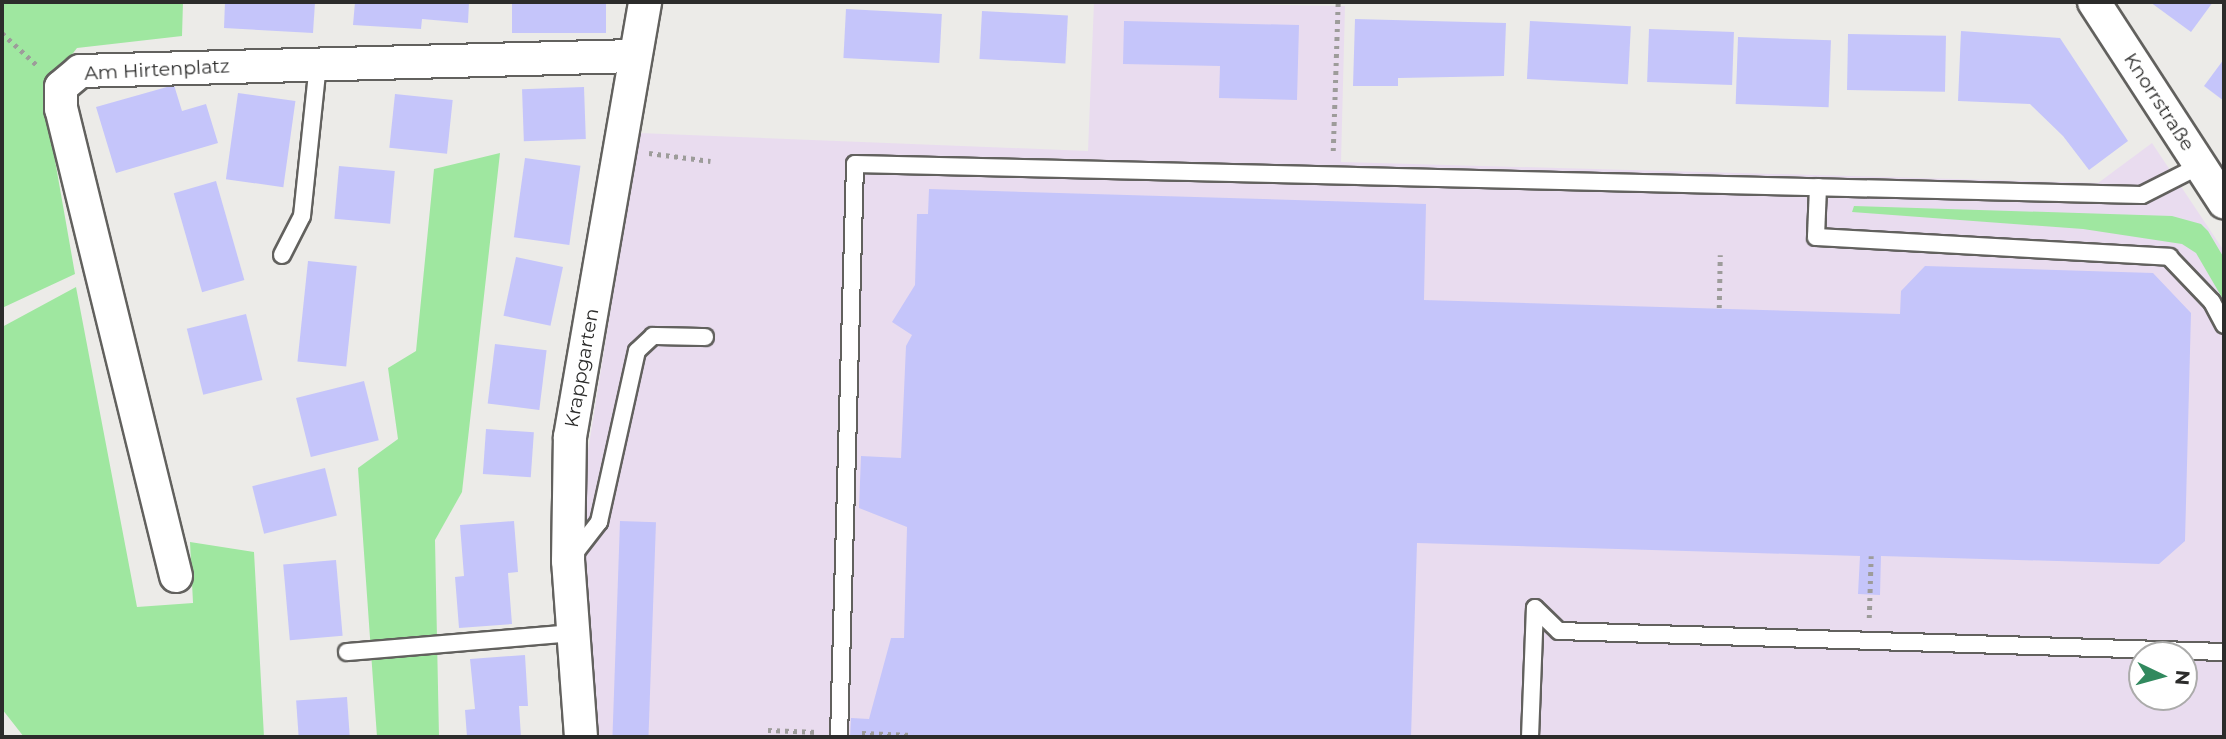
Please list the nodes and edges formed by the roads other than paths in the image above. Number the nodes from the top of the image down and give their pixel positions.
1 (645, 2) edge
2 (2094, 2) edge
3 (635, 56) junction
4 (318, 64) junction
5 (2201, 165) junction
6 (1818, 187) junction
7 (2224, 202) edge
8 (282, 255) dead end
9 (2224, 325) edge
10 (705, 337) dead end
11 (568, 561) junction
12 (176, 576) dead end
13 (574, 634) junction
14 (348, 652) dead end
15 (2224, 652) edge
16 (581, 737) edge
17 (839, 737) edge
18 (1530, 737) edge

1 - 3 street, Krappgarten
2 - 5 street, Knorrstraße
3 - 4 street, Am Hirtenplatz
3 - 11 street, Krappgarten
4 - 8 lane
4 - 12 street, Am Hirtenplatz
5 - 6 lane
5 - 7 street, Knorrstraße
6 - 9 lane
6 - 17 lane
10 - 11 lane
11 - 13 street, Krappgarten
13 - 14 lane
13 - 16 street, Krappgarten
15 - 18 lane

